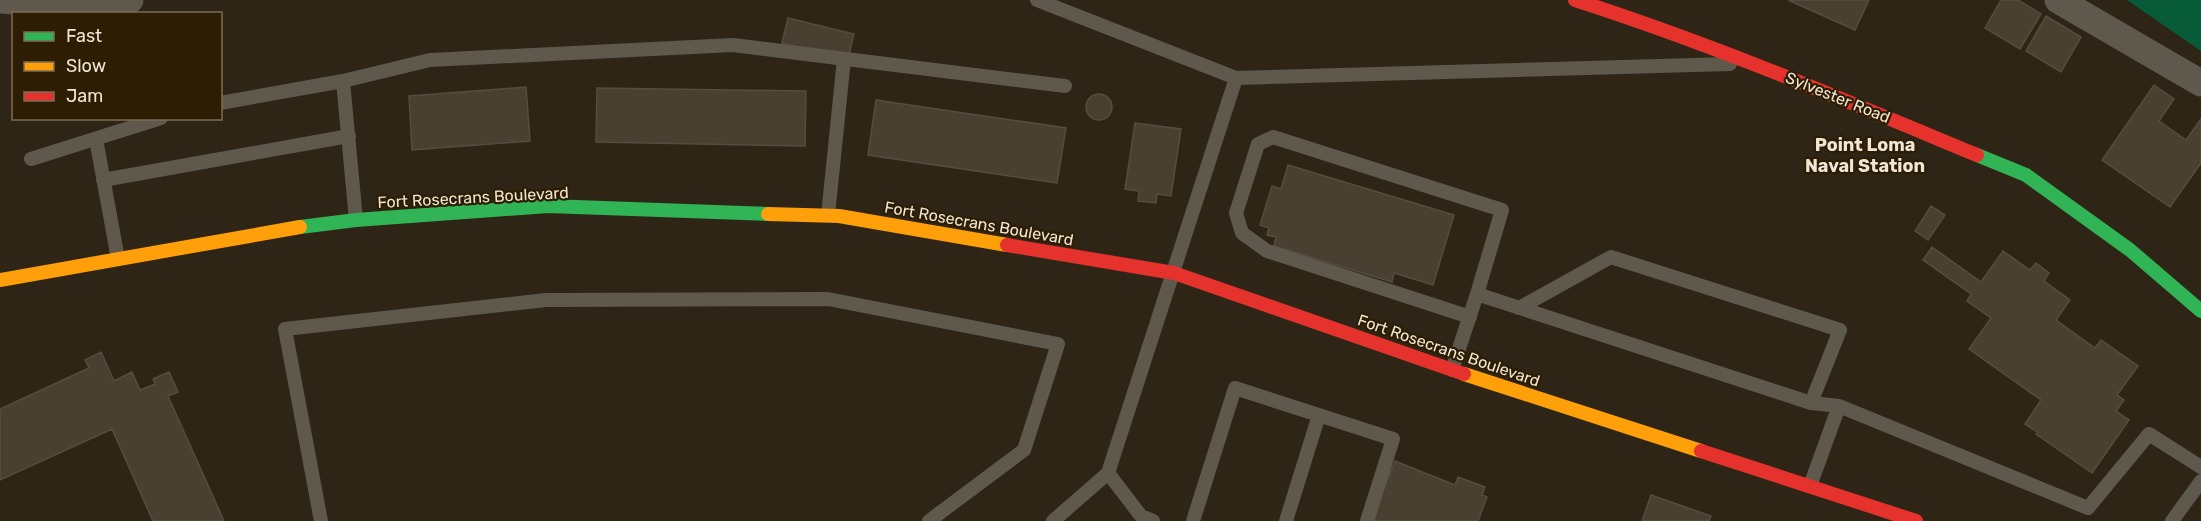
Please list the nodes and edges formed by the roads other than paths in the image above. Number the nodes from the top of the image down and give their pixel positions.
1 (0, 0) edge
2 (130, 0) edge
3 (1036, 0) edge
4 (1575, 0) edge
5 (2058, 0) edge
6 (844, 59) junction
7 (1756, 64) junction
8 (1236, 78) junction
9 (343, 81) junction
10 (2201, 83) edge
11 (1065, 87) dead end
12 (222, 103) edge
13 (155, 120) edge
14 (348, 136) junction
15 (96, 139) junction
16 (31, 159) dead end
17 (103, 180) junction
18 (828, 216) junction
19 (356, 220) junction
20 (118, 259) junction
21 (1174, 273) junction
22 (0, 280) edge
23 (1477, 294) junction
24 (1519, 308) junction
25 (2201, 310) edge
26 (1470, 316) junction
27 (1452, 370) junction
28 (1811, 403) junction
29 (1839, 406) junction
30 (1319, 415) junction
31 (2201, 467) edge
32 (1108, 473) junction
33 (2201, 481) edge
34 (1810, 487) junction
35 (321, 521) edge
36 (929, 521) edge
37 (1053, 521) edge
38 (1154, 521) edge
39 (1193, 521) edge
40 (1286, 521) edge
41 (1367, 521) edge
42 (1916, 521) edge
43 (2172, 521) edge

1 - 2 street
3 - 8 lane
4 - 7 street, Sylvester Road
5 - 10 street
6 - 9 lane
6 - 11 lane
6 - 18 lane
7 - 8 lane
7 - 25 street, Sylvester Road
8 - 21 lane
9 - 12 lane
9 - 14 lane
13 - 15 lane
14 - 17 lane
14 - 19 lane
15 - 16 lane
15 - 17 lane
17 - 20 lane
18 - 19 street, Fort Rosecrans Boulevard
18 - 21 street, Fort Rosecrans Boulevard
19 - 20 street, Fort Rosecrans Boulevard
20 - 22 street, Fort Rosecrans Boulevard
21 - 27 street, Fort Rosecrans Boulevard
21 - 32 lane
23 - 24 lane
23 - 26 lane
23 - 26 lane
24 - 28 lane
24 - 28 lane
26 - 27 lane
27 - 34 street, Fort Rosecrans Boulevard
28 - 29 lane
29 - 31 lane
29 - 34 lane
30 - 39 lane
30 - 40 lane
30 - 41 lane
32 - 37 lane
32 - 38 lane
33 - 43 lane
34 - 42 street, Fort Rosecrans Boulevard
35 - 36 lane

